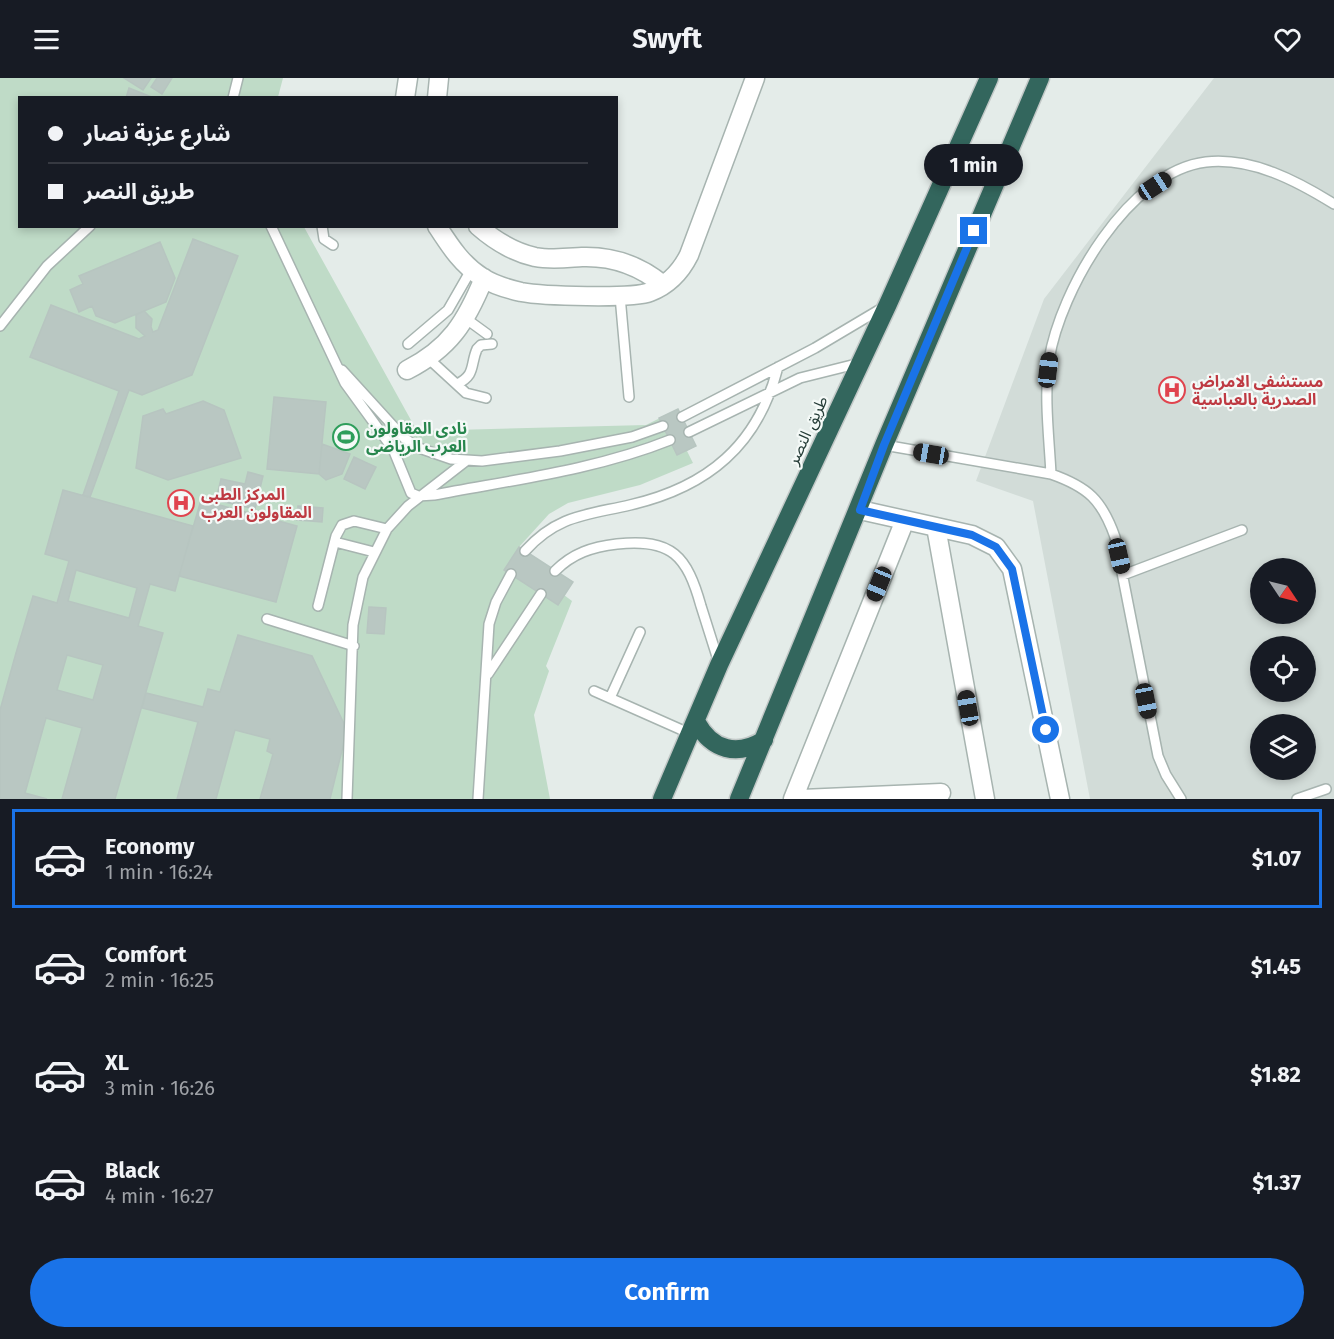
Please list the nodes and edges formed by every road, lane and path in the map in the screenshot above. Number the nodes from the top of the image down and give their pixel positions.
1 (238, 78) edge
2 (408, 78) edge
3 (440, 78) edge
4 (755, 78) edge
5 (989, 78) edge
6 (1040, 78) edge
7 (234, 96) edge
8 (405, 96) edge
9 (436, 96) edge
10 (1334, 204) edge
11 (88, 228) edge
12 (272, 228) edge
13 (322, 228) edge
14 (438, 228) edge
15 (481, 228) edge
16 (333, 245) dead end
17 (477, 274) junction
18 (663, 285) junction
19 (620, 296) junction
20 (888, 304) junction
21 (465, 318) junction
22 (0, 326) edge
23 (487, 334) dead end
24 (408, 344) dead end
25 (492, 344) dead end
26 (429, 359) junction
27 (860, 363) junction
28 (339, 366) junction
29 (778, 367) junction
30 (406, 370) dead end
31 (457, 384) junction
32 (772, 390) junction
33 (629, 397) dead end
34 (486, 398) dead end
35 (682, 417) dead end
36 (663, 426) dead end
37 (689, 432) dead end
38 (632, 437) junction
39 (670, 440) dead end
40 (884, 445) junction
41 (636, 452) junction
42 (466, 461) junction
43 (1052, 474) junction
44 (420, 496) junction
45 (860, 510) junction
46 (905, 520) junction
47 (936, 527) junction
48 (387, 529) junction
49 (1242, 530) dead end
50 (335, 542) junction
51 (525, 551) dead end
52 (374, 552) junction
53 (555, 571) dead end
54 (511, 574) dead end
55 (1123, 575) junction
56 (541, 594) dead end
57 (318, 606) dead end
58 (267, 619) dead end
59 (640, 632) dead end
60 (354, 646) junction
61 (719, 665) junction
62 (487, 676) junction
63 (594, 691) dead end
64 (610, 698) junction
65 (694, 728) junction
66 (764, 740) junction
67 (1326, 789) dead end
68 (941, 793) dead end
69 (347, 799) edge
70 (478, 799) edge
71 (662, 799) edge
72 (739, 799) edge
73 (793, 799) edge
74 (802, 799) edge
75 (985, 799) edge
76 (1060, 799) edge
77 (1181, 799) edge
78 (1297, 799) edge

1 - 7 lane
2 - 8 street
3 - 9 street
4 - 18 street
5 - 20 highway, طريق النصر
6 - 40 highway
10 - 43 lane
11 - 22 lane
12 - 28 lane
13 - 16 lane
14 - 17 street
15 - 18 street
17 - 19 street
17 - 21 street
17 - 24 lane
18 - 19 street
19 - 33 lane
20 - 27 highway, طريق النصر
20 - 29 lane
21 - 23 lane
21 - 26 street
25 - 31 lane
26 - 30 street
26 - 31 lane
27 - 32 lane
27 - 61 highway, طريق النصر
28 - 42 lane
28 - 44 lane
29 - 32 lane
29 - 35 lane
31 - 34 lane
32 - 37 lane
32 - 51 lane
36 - 38 lane
38 - 41 lane
38 - 42 lane
39 - 41 lane
40 - 43 lane
40 - 45 highway
41 - 44 lane
42 - 44 lane
43 - 55 lane
44 - 48 lane
45 - 46 street
45 - 66 highway
46 - 47 street
46 - 73 street
47 - 75 street
47 - 76 street
48 - 50 lane
48 - 52 lane
49 - 55 lane
50 - 52 lane
50 - 57 lane
52 - 60 lane
53 - 61 lane
54 - 62 lane
55 - 77 lane
56 - 62 lane
58 - 60 lane
59 - 64 lane
60 - 69 lane
61 - 65 highway, طريق النصر
62 - 70 lane
63 - 64 lane
64 - 65 lane
65 - 66 highway
65 - 71 highway, طريق النصر
66 - 72 highway
67 - 78 lane
68 - 74 street

